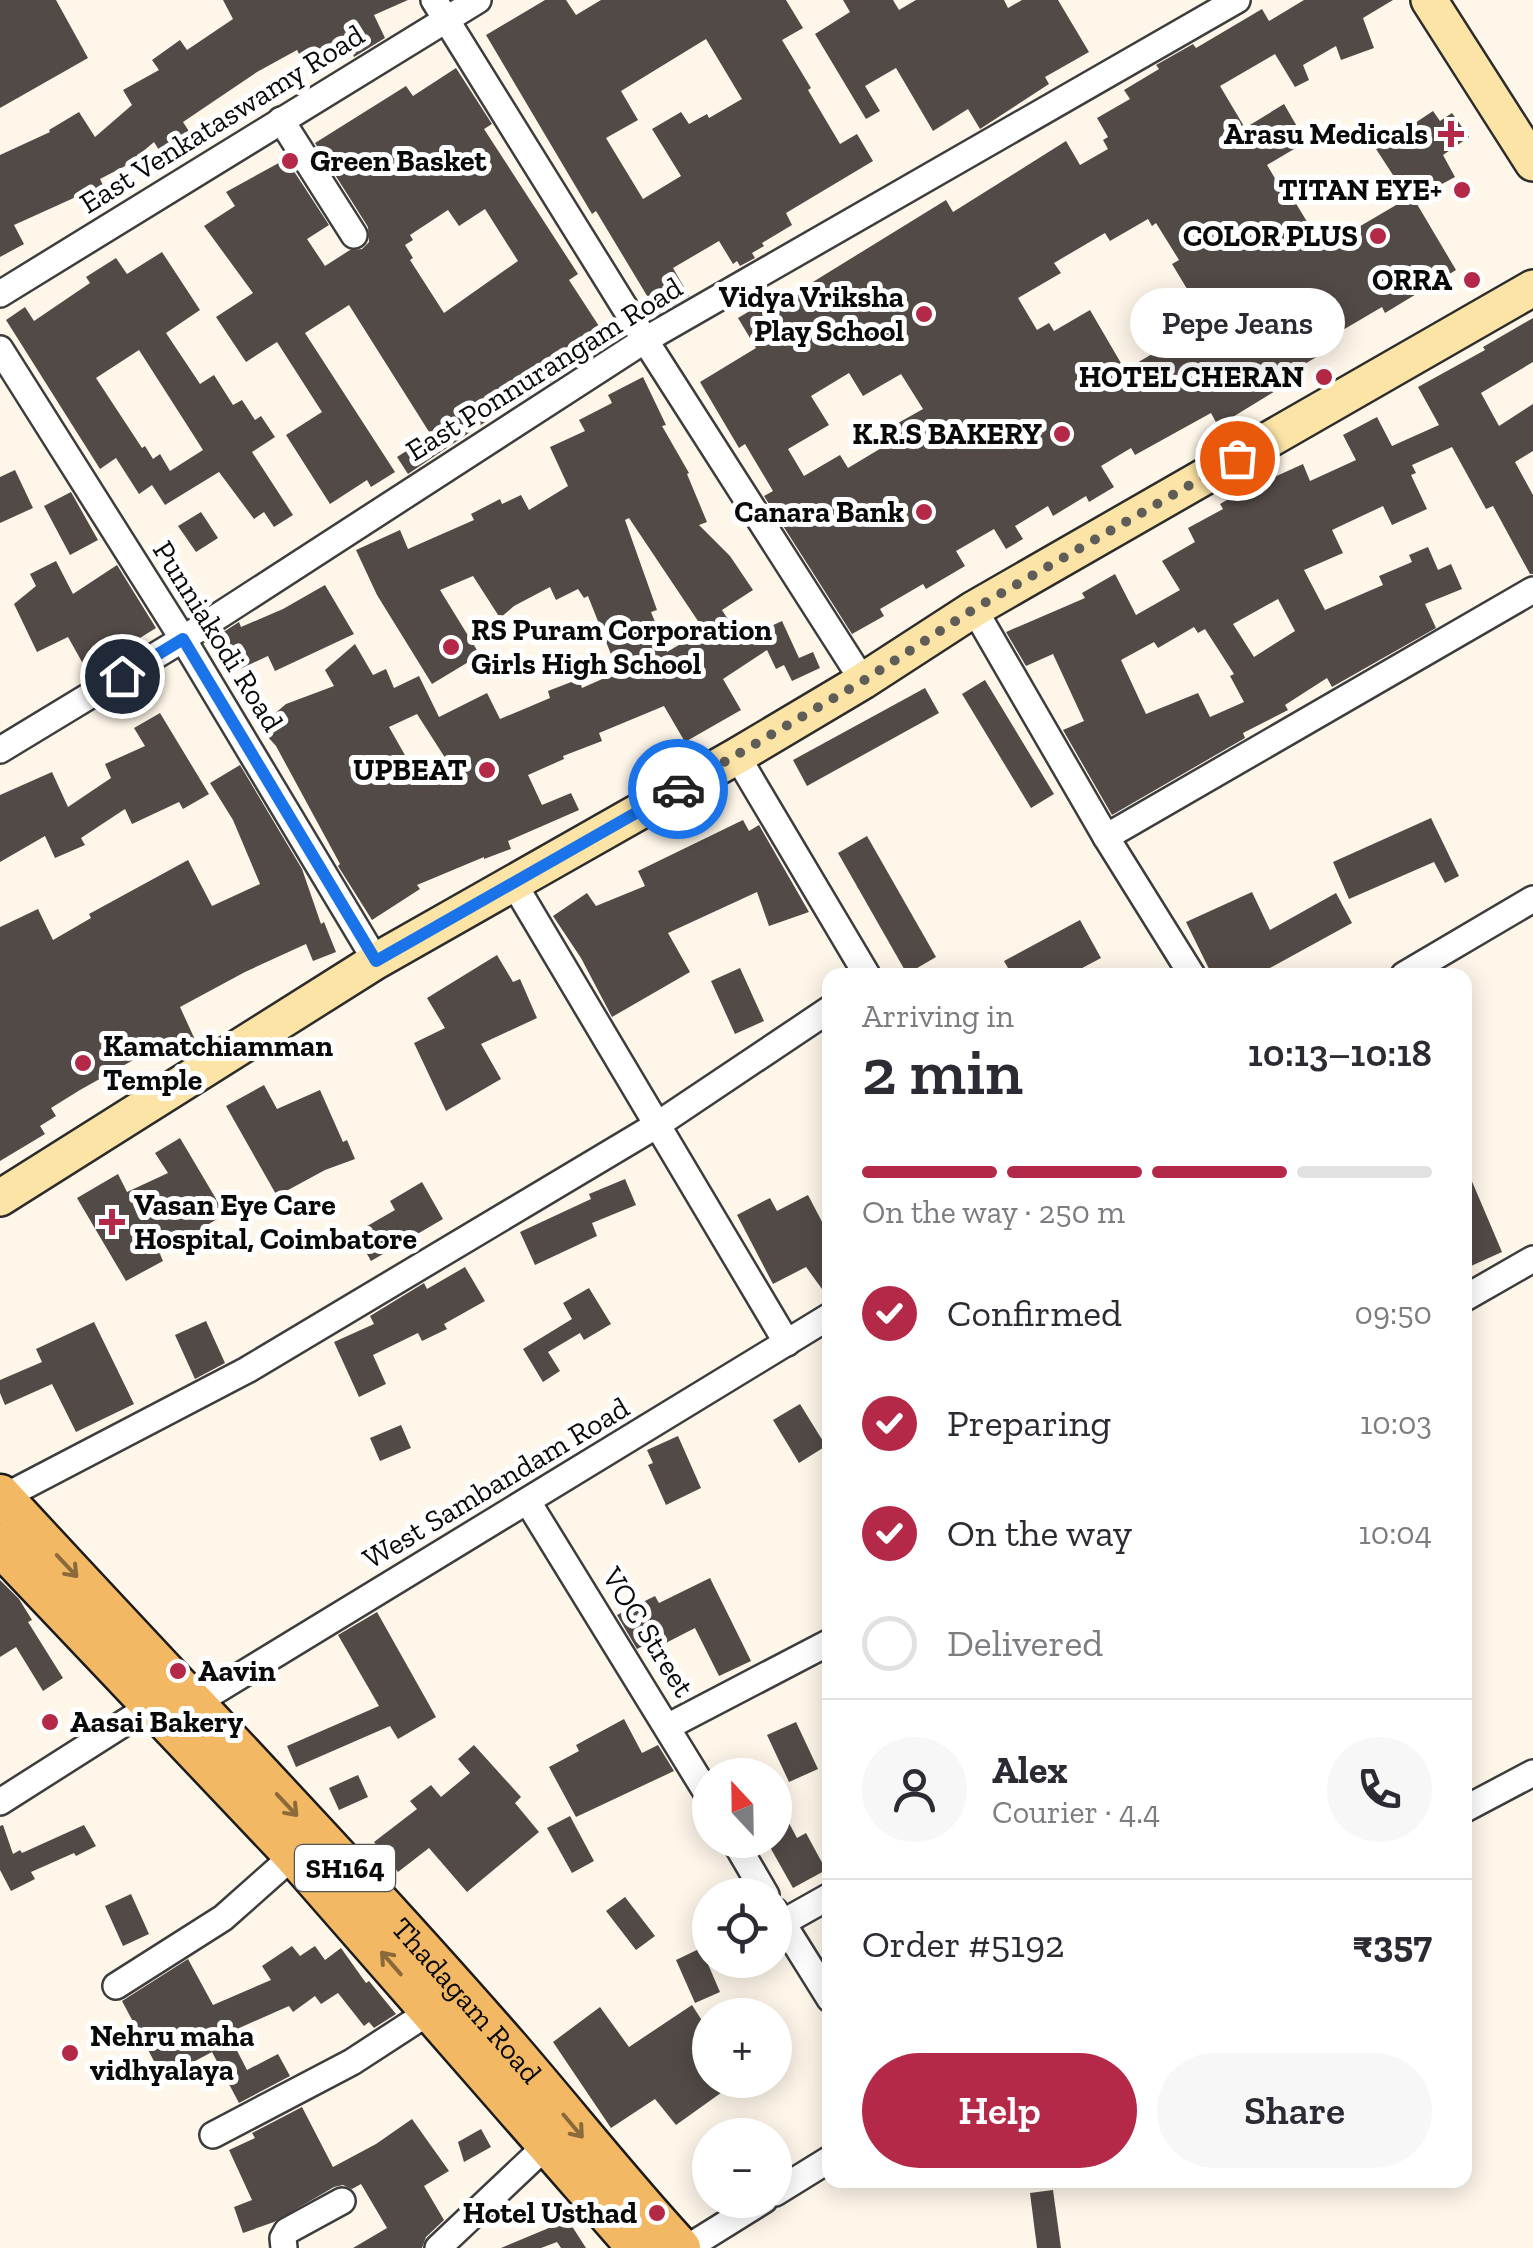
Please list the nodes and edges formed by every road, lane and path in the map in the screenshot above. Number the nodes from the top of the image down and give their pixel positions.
1 (478, 0) edge
2 (1237, 0) edge
3 (1428, 0) edge
4 (439, 10) edge
5 (281, 120) junction
6 (1533, 164) edge
7 (354, 235) dead end
8 (1533, 288) edge
9 (0, 294) edge
10 (645, 340) junction
11 (0, 349) edge
12 (1533, 590) edge
13 (974, 609) junction
14 (183, 639) junction
15 (863, 681) junction
16 (0, 750) edge
17 (737, 756) junction
18 (1106, 837) junction
19 (514, 884) junction
20 (1533, 899) edge
21 (376, 961) junction
22 (863, 968) edge
23 (1188, 968) edge
24 (1416, 968) edge
25 (822, 1014) edge
26 (657, 1125) junction
27 (0, 1198) edge
28 (1533, 1259) edge
29 (1472, 1294) edge
30 (822, 1321) edge
31 (786, 1343) junction
32 (1, 1496) edge
33 (528, 1502) junction
34 (0, 1545) edge
35 (822, 1646) edge
36 (194, 1704) junction
37 (151, 1706) junction
38 (668, 1726) junction
39 (692, 1767) edge
40 (1533, 1773) edge
41 (0, 1802) edge
42 (1472, 1805) edge
43 (294, 1855) junction
44 (822, 1899) edge
45 (792, 1911) edge
46 (792, 1939) edge
47 (116, 1986) dead end
48 (822, 1986) edge
49 (432, 2010) junction
50 (213, 2135) dead end
51 (548, 2144) junction
52 (822, 2164) edge
53 (792, 2182) edge
54 (342, 2200) dead end
55 (734, 2218) edge
56 (284, 2248) edge
57 (438, 2248) edge
58 (638, 2248) edge
59 (684, 2248) edge

1 - 4 street, East Venkataswamy Road
2 - 10 street, East Ponnurangam Road
3 - 6 main road
4 - 5 street, East Venkataswamy Road
4 - 10 street
5 - 7 street
5 - 9 street, East Venkataswamy Road
8 - 13 main road
10 - 14 street, East Ponnurangam Road
10 - 15 street
11 - 14 street, Punniakodi Road
12 - 18 street
13 - 15 main road
13 - 18 street
14 - 16 street, East Ponnurangam Road
14 - 21 street, Punniakodi Road
15 - 17 main road
17 - 19 main road
17 - 22 street
18 - 23 street
19 - 21 main road
19 - 26 street
20 - 24 street
21 - 27 main road
25 - 26 street
26 - 31 street
26 - 32 street
28 - 29 street
30 - 31 street, West Sambandam Road
31 - 33 street, West Sambandam Road
32 -> 36 main road, Thadagam Road / SH164
33 - 36 street, West Sambandam Road
33 - 38 street, VOC Street
34 - 37 main road, Thadagam Road / SH164
35 - 38 street
36 - 37 street
36 -> 59 main road, Thadagam Road / SH164
37 - 41 street
37 - 43 main road, Thadagam Road / SH164
38 - 39 street, VOC Street
40 - 42 street
43 - 47 street
49 -> 43 main road, Thadagam Road / SH164
44 - 45 street
46 - 48 street
49 - 50 street
49 - 51 main road, Thadagam Road / SH164
51 - 57 street
51 - 58 main road, Thadagam Road / SH164
52 - 53 street
54 - 56 street
55 - 59 street

